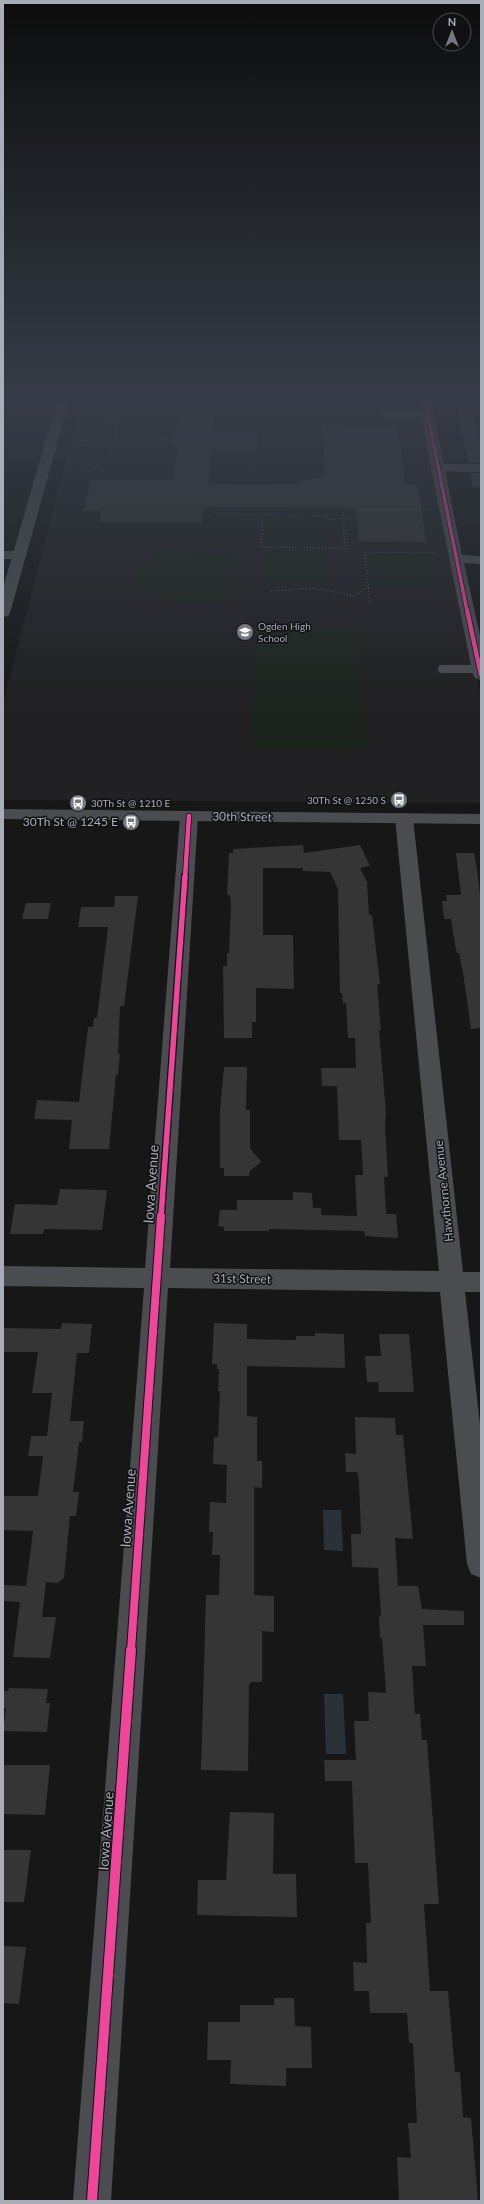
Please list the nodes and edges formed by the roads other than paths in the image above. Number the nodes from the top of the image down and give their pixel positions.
1 (34, 504) edge
2 (444, 504) edge
3 (3, 555) edge
4 (20, 555) junction
5 (456, 559) junction
6 (481, 560) edge
7 (3, 613) edge
8 (442, 669) dead end
9 (481, 673) edge
10 (3, 814) edge
11 (189, 816) junction
12 (404, 818) junction
13 (481, 819) edge
14 (3, 1276) edge
15 (156, 1278) junction
16 (453, 1281) junction
17 (481, 1282) edge
18 (481, 1564) edge
19 (92, 2201) edge

1 - 4 main road
2 - 5 street
3 - 4 street
4 - 7 main road
5 - 6 street
5 - 9 street
8 - 9 lane
10 - 11 street, 30th Street
11 - 12 street, 30th Street
11 - 15 street, Iowa Avenue
12 - 13 street, 30th Street
12 - 16 street, Hawthorne Avenue
14 - 15 street, 31st Street
15 - 16 street, 31st Street
15 - 19 street, Iowa Avenue
16 - 17 street, 31st Street
16 - 18 street, Hawthorne Avenue

